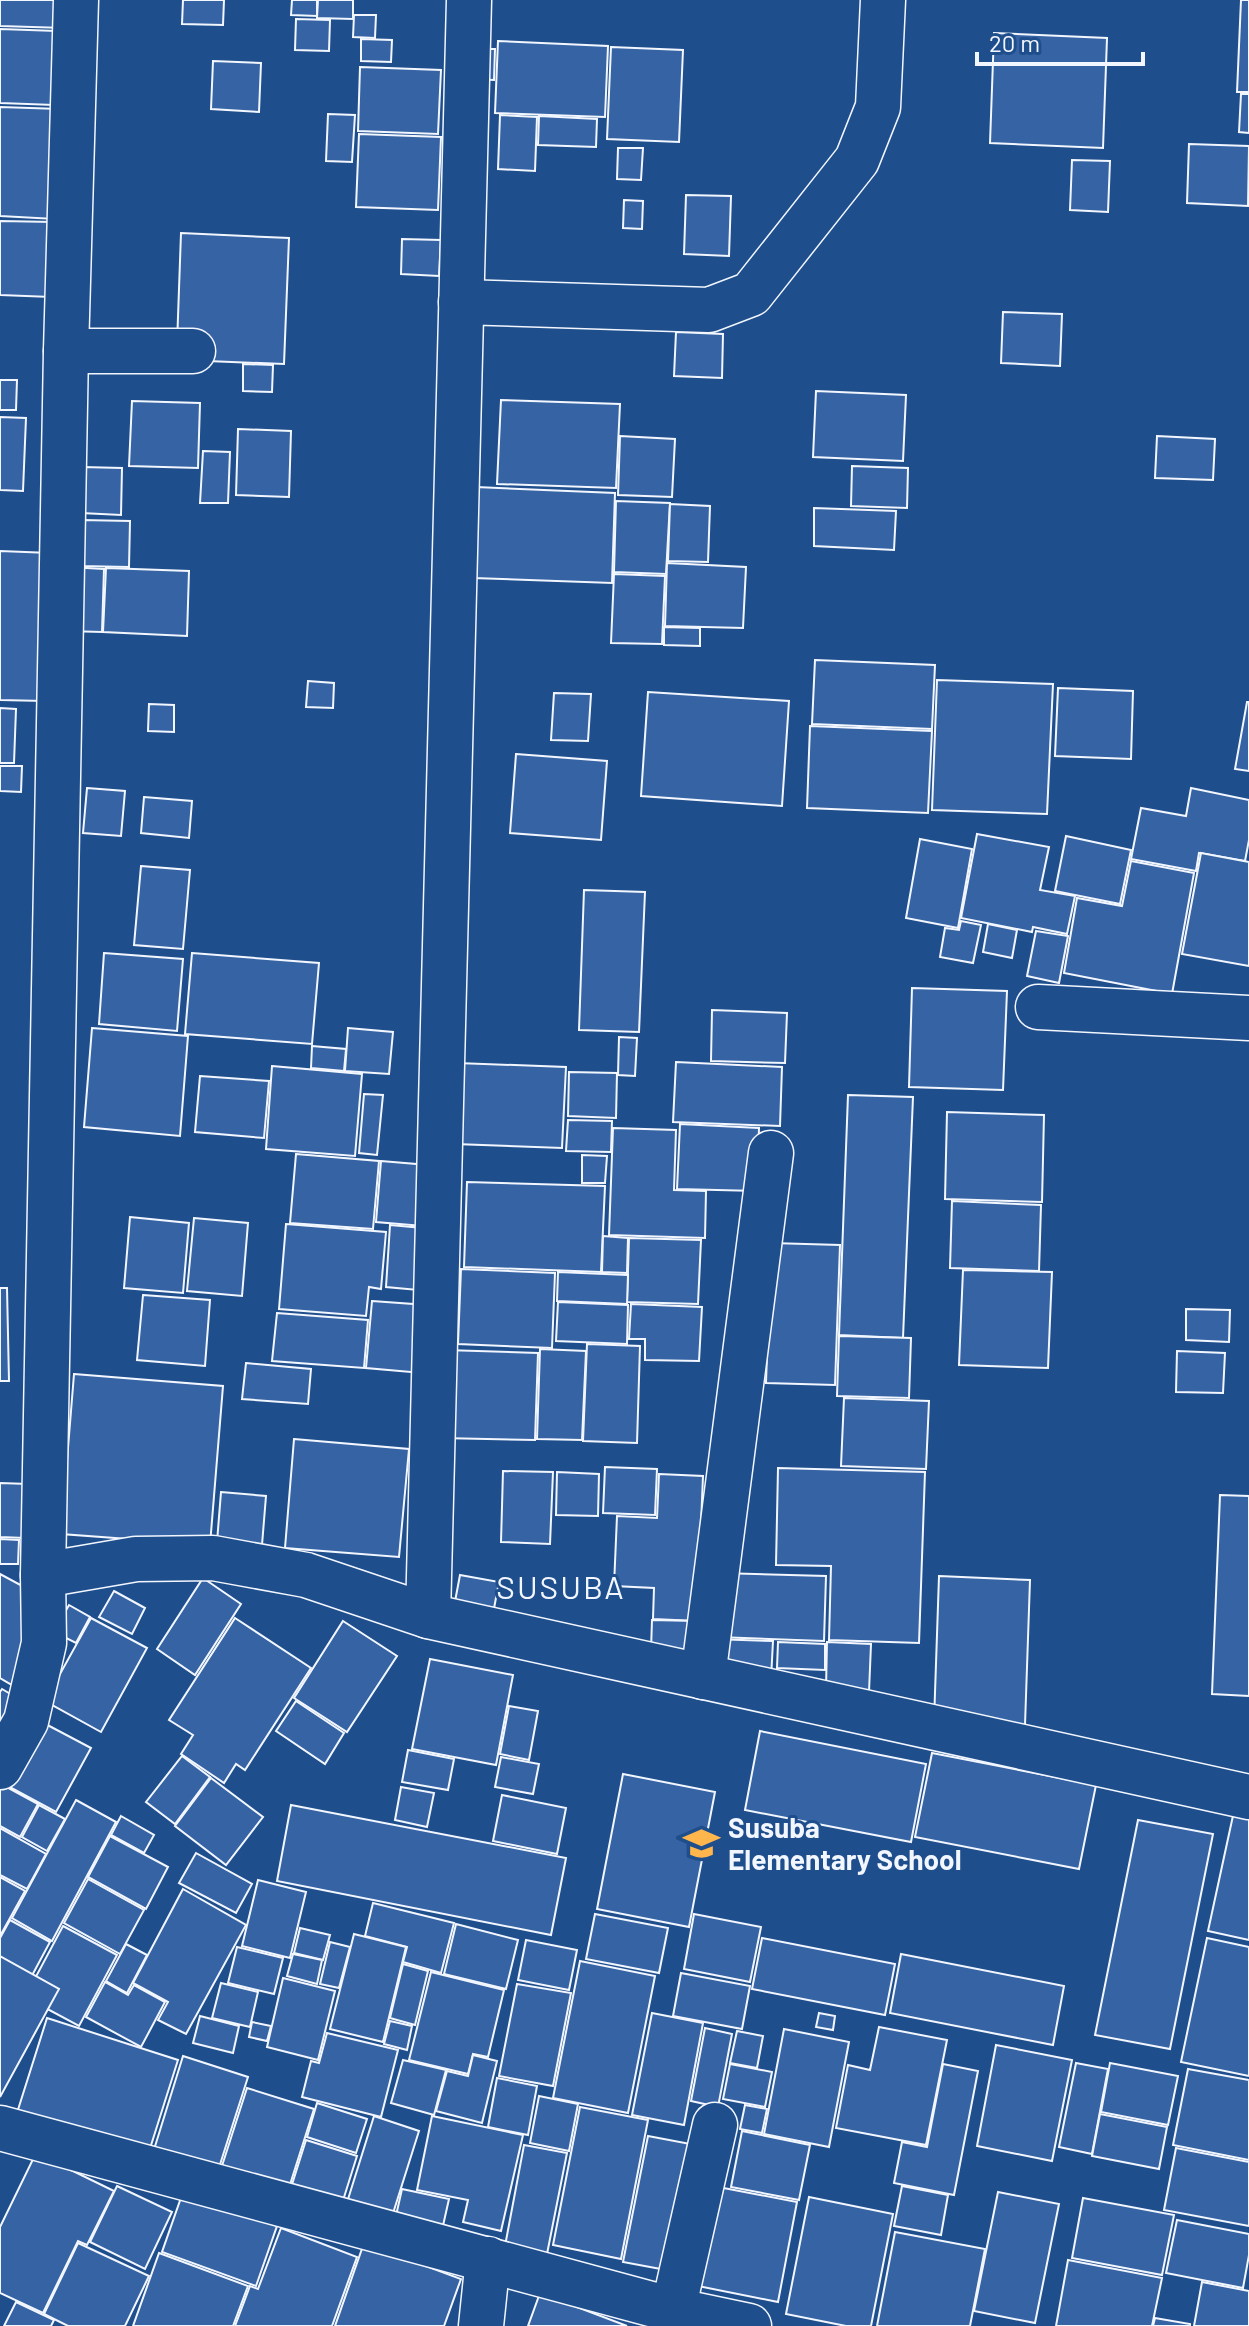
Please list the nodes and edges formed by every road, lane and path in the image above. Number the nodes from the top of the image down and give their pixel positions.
1 (76, 0) edge
2 (469, 0) edge
3 (883, 0) edge
4 (461, 302) junction
5 (66, 351) junction
6 (193, 351) dead end
7 (1038, 1007) dead end
8 (1249, 1018) edge
9 (771, 1153) dead end
10 (43, 1575) junction
11 (428, 1616) junction
12 (703, 1677) junction
13 (0, 1767) edge
14 (1249, 1797) edge
15 (715, 2125) dead end
16 (0, 2128) edge
17 (488, 2259) junction
18 (673, 2310) junction
19 (481, 2326) edge
20 (749, 2326) edge

1 - 5 street
2 - 4 street
3 - 4 street
4 - 11 street
5 - 6 street
5 - 10 street
7 - 8 street
9 - 12 street
10 - 11 street
10 - 13 street
11 - 12 street
12 - 14 street
15 - 18 street
16 - 17 street
17 - 18 street
17 - 19 street
18 - 20 street

